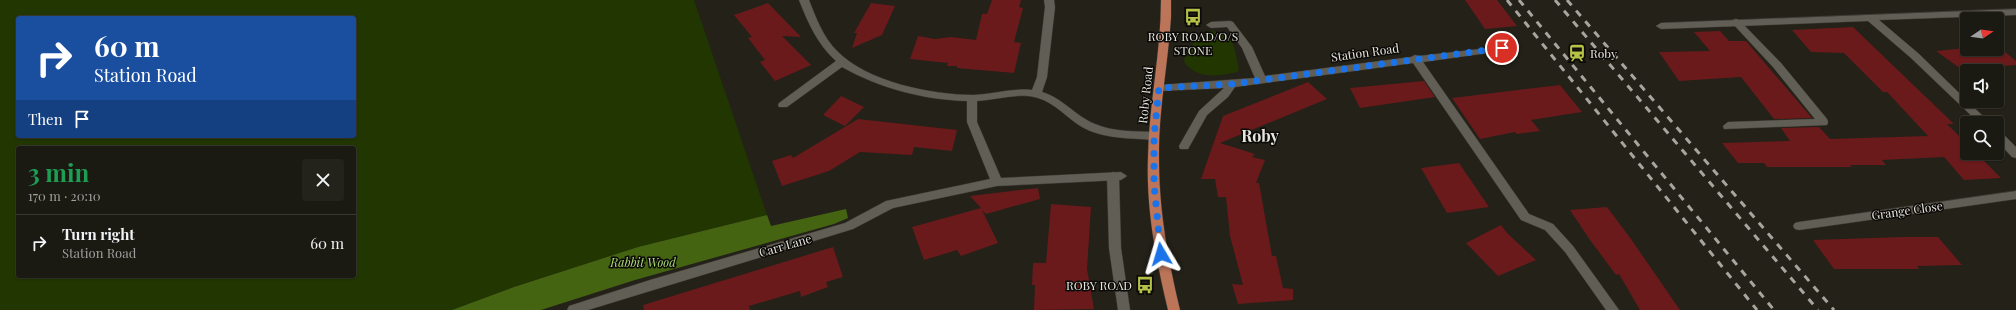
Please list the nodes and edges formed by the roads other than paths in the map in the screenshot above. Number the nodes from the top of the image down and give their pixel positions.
1 (804, 0) edge
2 (1049, 0) edge
3 (1166, 0) edge
4 (2016, 12) edge
5 (1871, 18) junction
6 (1736, 22) junction
7 (1211, 26) dead end
8 (1661, 26) dead end
9 (1502, 48) dead end
10 (1416, 58) junction
11 (842, 62) junction
12 (1261, 79) junction
13 (1232, 84) junction
14 (1159, 88) junction
15 (1036, 93) junction
16 (972, 98) junction
17 (783, 105) dead end
18 (1977, 116) edge
19 (1728, 126) dead end
20 (1154, 136) junction
21 (2004, 142) edge
22 (1184, 146) dead end
23 (2016, 154) edge
24 (997, 182) junction
25 (2016, 194) edge
26 (1799, 226) dead end
27 (573, 310) edge
28 (1124, 310) edge
29 (1174, 310) edge
30 (1613, 310) edge

1 - 11 street
2 - 15 street
3 - 14 main road, Roby Road
4 - 5 street
5 - 6 street
5 - 18 street
6 - 8 street
6 - 19 street
7 - 12 street
9 - 10 street, Station Road
10 - 12 street, Station Road
10 - 30 street
11 - 16 street
11 - 17 street
12 - 13 street, Station Road
13 - 14 street, Station Road
13 - 22 street
14 - 20 main road, Roby Road
15 - 16 street
15 - 20 street
16 - 24 street
20 - 29 main road, Roby Road
21 - 23 street
24 - 27 street, Carr Lane
24 - 28 street, Carr Lane
25 - 26 street, Grange Close

